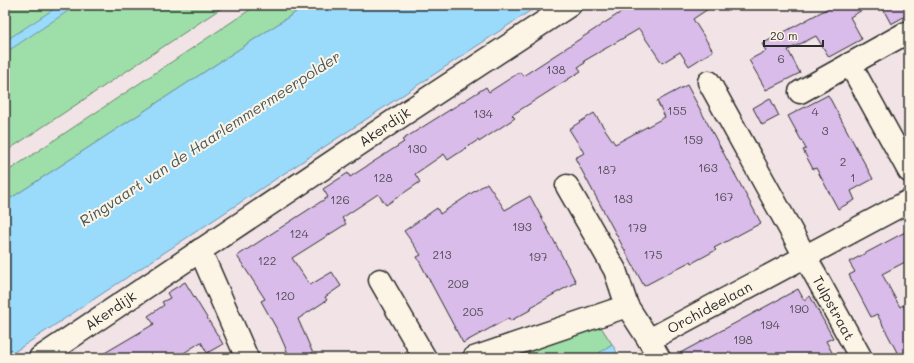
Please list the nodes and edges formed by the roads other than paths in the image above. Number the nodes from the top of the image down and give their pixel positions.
1 (570, 5) edge
2 (906, 33) dead end
3 (850, 64) junction
4 (709, 82) dead end
5 (800, 92) dead end
6 (909, 171) edge
7 (567, 186) dead end
8 (909, 201) edge
9 (200, 250) junction
10 (807, 256) junction
11 (380, 280) dead end
12 (627, 306) junction
13 (654, 349) edge
14 (40, 358) edge
15 (247, 358) edge
16 (425, 358) edge
17 (474, 358) edge
18 (862, 358) edge

1 - 9 street, Akerdijk
2 - 3 street
3 - 5 street
3 - 6 street
4 - 10 street
7 - 12 street, Orchideelaan
8 - 10 street, Orchideelaan
9 - 14 street, Akerdijk
9 - 15 street
10 - 13 street, Orchideelaan
10 - 18 street, Tulpstraat
11 - 16 street
12 - 13 street, Orchideelaan
12 - 17 street

